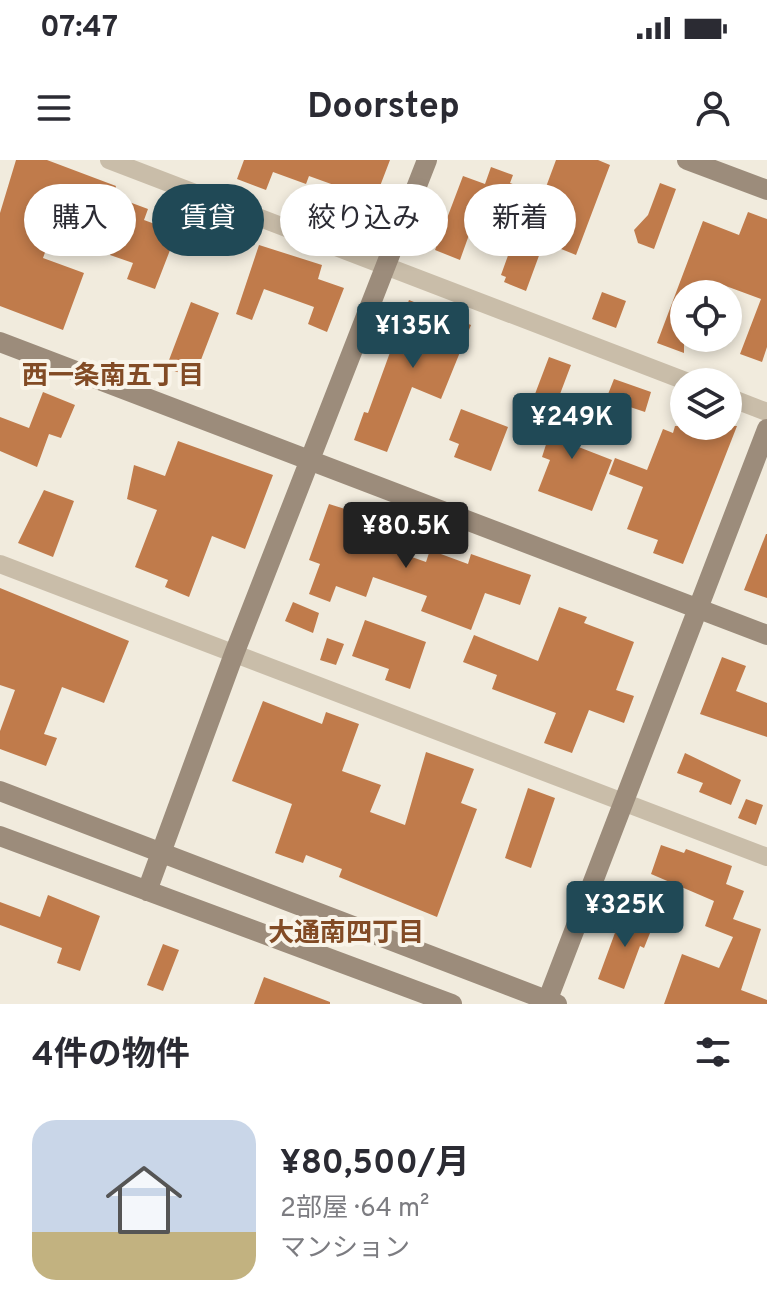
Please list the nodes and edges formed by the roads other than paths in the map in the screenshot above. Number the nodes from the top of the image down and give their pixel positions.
1 (109, 160) edge
2 (427, 160) edge
3 (687, 160) edge
4 (767, 190) edge
5 (386, 266) junction
6 (0, 342) edge
7 (670, 375) edge
8 (742, 402) edge
9 (767, 412) edge
10 (767, 429) edge
11 (311, 460) junction
12 (0, 564) edge
13 (696, 608) junction
14 (767, 635) edge
15 (234, 654) junction
16 (0, 791) edge
17 (622, 802) junction
18 (0, 836) edge
19 (160, 853) junction
20 (767, 857) edge
21 (147, 891) junction
22 (550, 1003) edge
23 (452, 1004) edge

1 - 5 street
2 - 5 street
3 - 4 street
5 - 7 street
5 - 11 street
6 - 11 street
8 - 9 street
10 - 13 street
11 - 13 street
11 - 15 street
12 - 15 street
13 - 14 street
13 - 17 street
15 - 17 street
15 - 19 street
16 - 19 street
17 - 20 street
17 - 22 street
18 - 21 street
19 - 21 street
19 - 22 street
21 - 23 street

